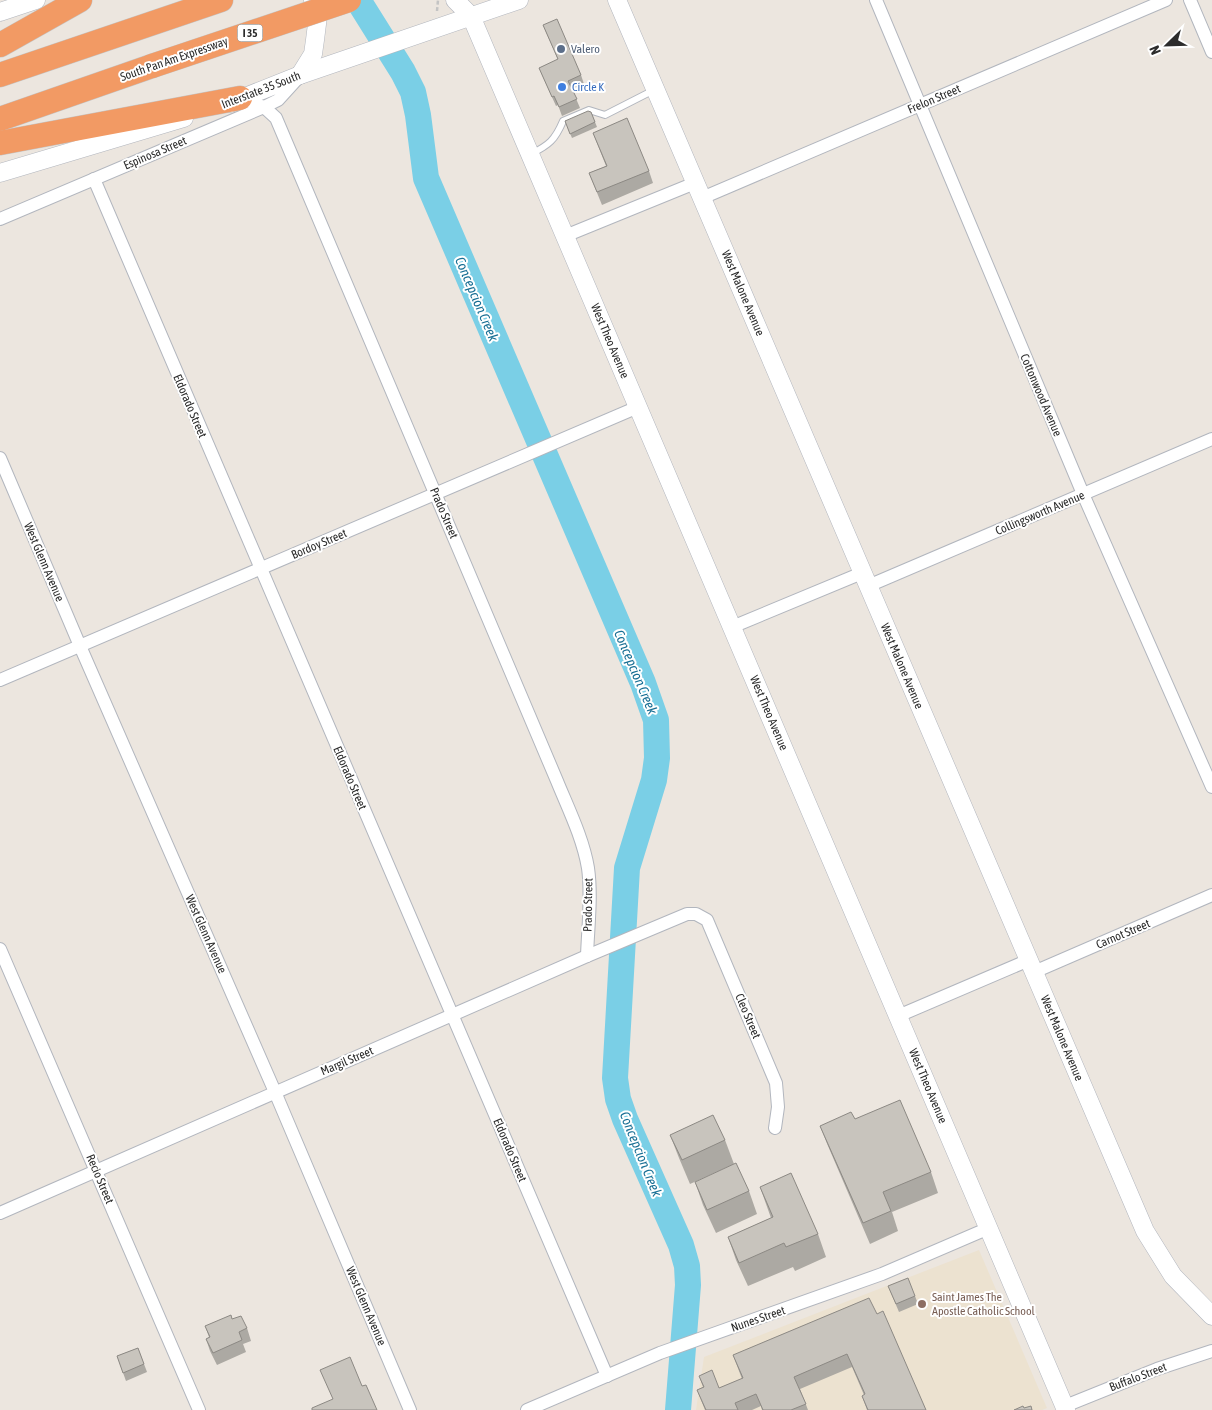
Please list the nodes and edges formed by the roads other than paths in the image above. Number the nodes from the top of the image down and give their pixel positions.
1 (80, 0) edge
2 (222, 0) edge
3 (313, 0) edge
4 (349, 0) edge
5 (455, 0) edge
6 (519, 0) edge
7 (617, 0) edge
8 (876, 0) edge
9 (1166, 0) edge
10 (1190, 0) edge
11 (24, 2) edge
12 (472, 8) edge
13 (0, 12) edge
14 (0, 45) edge
15 (1212, 52) edge
16 (0, 75) edge
17 (300, 75) junction
18 (655, 89) junction
19 (240, 98) junction
20 (920, 105) junction
21 (264, 107) junction
22 (0, 119) edge
23 (0, 143) edge
24 (530, 154) junction
25 (0, 173) edge
26 (94, 179) junction
27 (698, 190) junction
28 (0, 219) edge
29 (565, 236) junction
30 (638, 408) junction
31 (1212, 439) edge
32 (0, 458) edge
33 (436, 494) junction
34 (1083, 494) junction
35 (260, 569) junction
36 (865, 580) junction
37 (732, 627) junction
38 (80, 646) junction
39 (0, 680) edge
40 (1212, 787) edge
41 (1212, 895) edge
42 (696, 914) joint
43 (0, 949) edge
44 (587, 956) junction
45 (1031, 966) junction
46 (452, 1015) junction
47 (898, 1016) junction
48 (275, 1092) junction
49 (775, 1128) dead end
50 (96, 1172) junction
51 (0, 1213) edge
52 (989, 1228) junction
53 (1212, 1316) edge
54 (1212, 1351) edge
55 (607, 1376) junction
56 (1066, 1408) edge
57 (199, 1410) edge
58 (410, 1410) edge
59 (527, 1410) edge

1 - 14 highway
2 - 16 highway
3 - 17 street
4 - 22 highway, South Pan Am Expressway / I 35, bridge
5 - 12 street, West Theo Avenue
6 - 12 street, Interstate 35 South
7 - 18 street, West Malone Avenue
8 - 20 street, Cottonwood Avenue
9 - 20 street, Frelon Street
10 - 15 street
11 - 13 street
12 - 17 street, Interstate 35 South
12 - 24 street, West Theo Avenue
17 - 19 street, Interstate 35 South
17 - 21 street, Espinosa Street
18 - 24 lane
18 - 27 street, West Malone Avenue
19 - 21 street
19 - 23 highway
19 - 25 street, Interstate 35 South
20 - 27 street, Frelon Street
20 - 34 street, Cottonwood Avenue
21 - 26 street, Espinosa Street
21 - 33 street, Prado Street
24 - 29 street, West Theo Avenue
26 - 28 street, Espinosa Street
26 - 35 street, Eldorado Street
27 - 29 street, Frelon Street
27 - 36 street, West Malone Avenue
29 - 30 street, West Theo Avenue
30 - 33 street, Bordoy Street
30 - 37 street, West Theo Avenue
31 - 34 street, Collingsworth Avenue
32 - 38 street, West Glenn Avenue
33 - 35 street, Bordoy Street
33 - 44 street, Prado Street
34 - 36 street, Collingsworth Avenue
34 - 40 street, Cottonwood Avenue
35 - 38 street, Bordoy Street
35 - 46 street, Eldorado Street
36 - 37 street, Collingsworth Avenue
36 - 45 street, West Malone Avenue
37 - 47 street, West Theo Avenue
38 - 39 street, Bordoy Street
38 - 48 street, West Glenn Avenue
41 - 45 street, Carnot Street
42 - 44 street, Margil Street
42 - 49 street, Cleo Street
43 - 50 street, Recio Street
44 - 46 street, Margil Street
45 - 47 street, Carnot Street
45 - 53 street, West Malone Avenue
46 - 48 street, Margil Street
46 - 55 street, Eldorado Street
47 - 52 street, West Theo Avenue
48 - 50 street, Margil Street
48 - 58 street, West Glenn Avenue
50 - 51 street, Margil Street
50 - 57 street, Recio Street
52 - 55 street, Nunes Street
52 - 56 street, West Theo Avenue
54 - 56 street, Buffalo Street
55 - 59 street, Nunes Street

